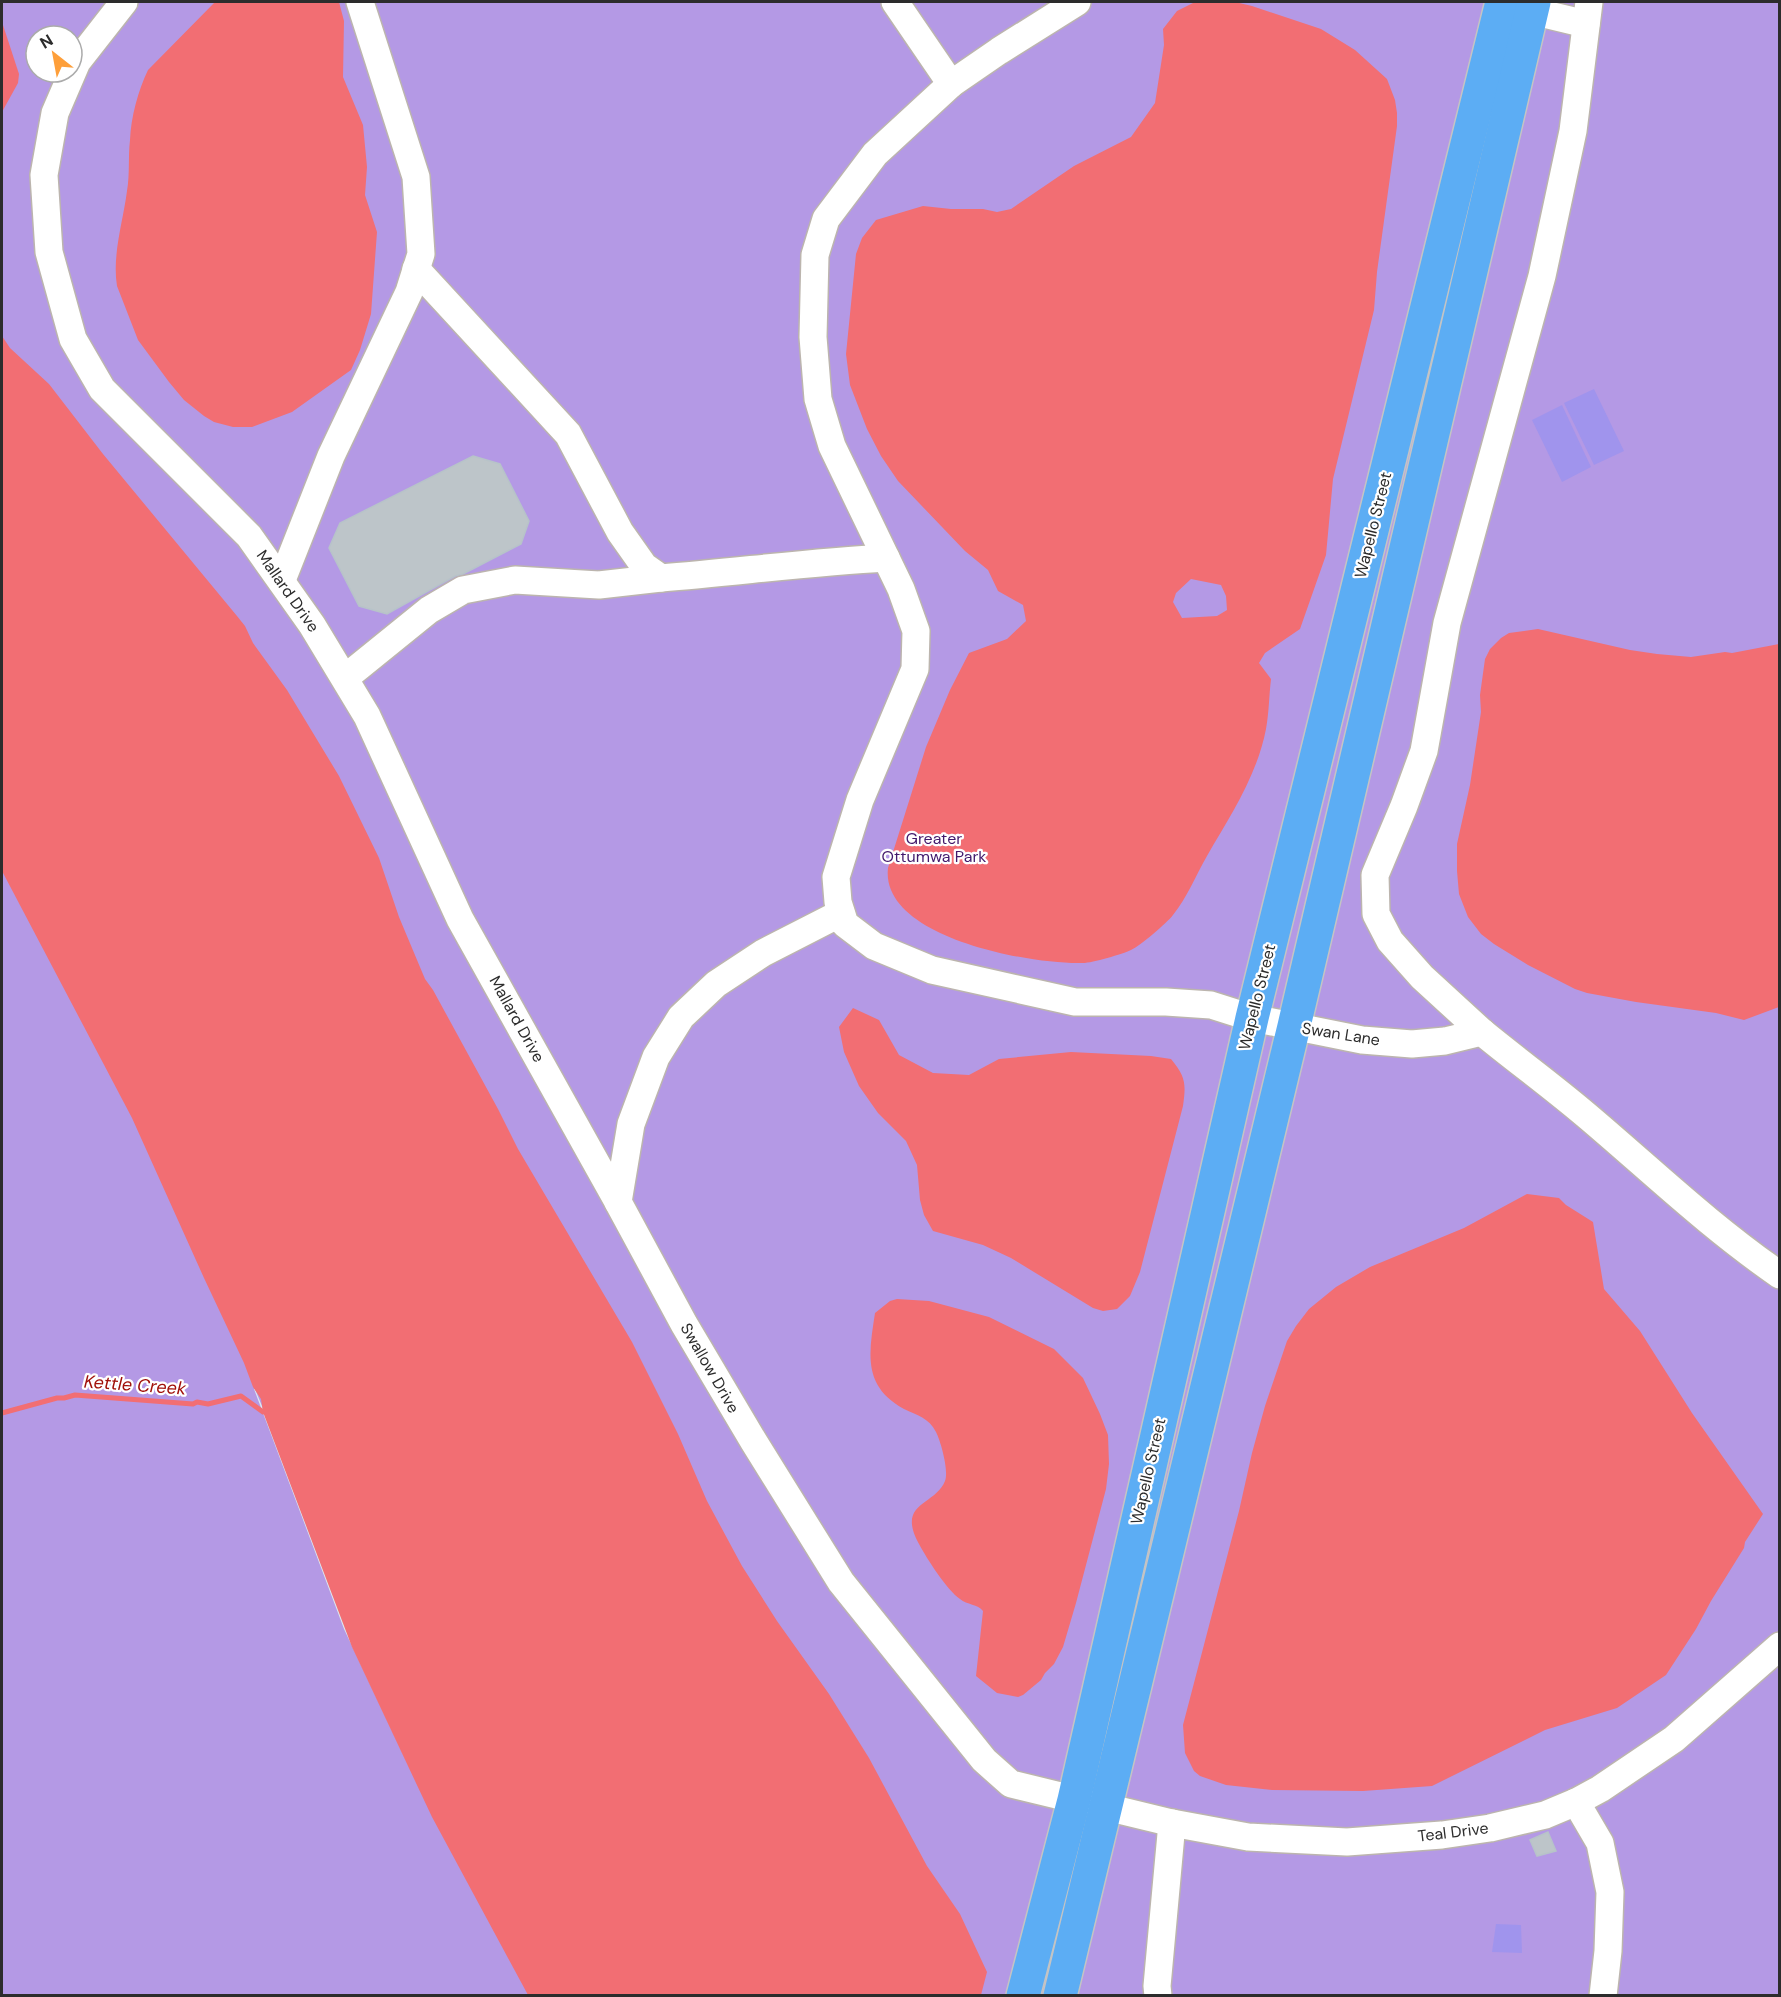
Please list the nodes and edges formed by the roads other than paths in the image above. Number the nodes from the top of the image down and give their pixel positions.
1 (124, 2) edge
2 (360, 2) edge
3 (895, 2) edge
4 (1077, 2) edge
5 (1514, 3) edge
6 (1588, 13) edge
7 (951, 84) junction
8 (416, 268) junction
9 (886, 558) junction
10 (661, 578) junction
11 (282, 580) junction
12 (345, 678) junction
13 (841, 913) junction
14 (1251, 1018) junction
15 (1294, 1026) junction
16 (1482, 1032) junction
17 (618, 1202) junction
18 (1779, 1275) edge
19 (1779, 1646) edge
20 (1074, 1800) junction
21 (1576, 1802) junction
22 (1106, 1806) junction
23 (1172, 1823) junction
24 (1023, 1995) edge
25 (1060, 1995) edge
26 (1158, 1995) edge
27 (1603, 1995) edge

1 - 11 street, Mallard Drive
2 - 8 street
3 - 7 street
4 - 7 street
5 - 6 street
5 - 14 main road, Wapello Street
5 - 15 main road
6 - 16 street
7 - 9 street
8 - 10 street
8 - 11 street
9 - 10 street
9 - 13 street
10 - 12 street
11 - 12 street, Mallard Drive
12 - 17 street, Mallard Drive
13 - 14 street, Swan Lane
13 - 17 street
14 - 15 street, Swan Lane
14 - 20 main road, Wapello Street
15 - 16 street, Swan Lane
15 - 22 main road
16 - 18 street
17 - 20 street, Swallow Drive
19 - 21 street, Teal Drive
20 - 22 street, Teal Drive
20 - 24 main road, Wapello Street
21 - 23 street, Teal Drive
21 - 27 street
22 - 23 street, Teal Drive
22 - 25 main road
23 - 26 street

